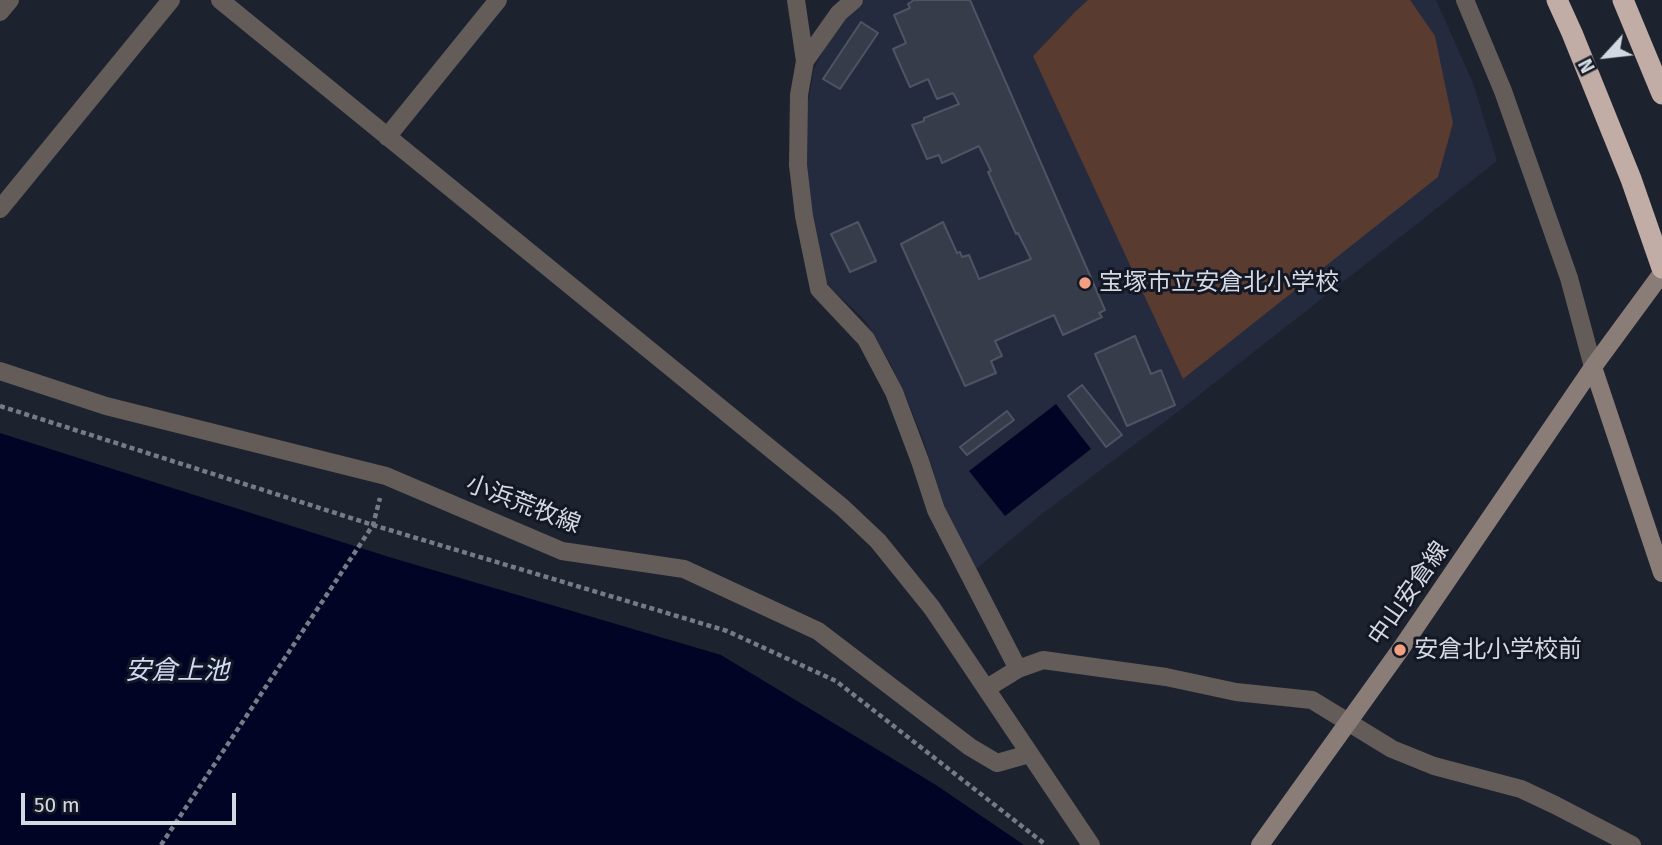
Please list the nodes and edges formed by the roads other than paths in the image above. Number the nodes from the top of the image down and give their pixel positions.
1 (10, 0) edge
2 (171, 0) edge
3 (219, 0) edge
4 (498, 0) edge
5 (796, 0) edge
6 (854, 0) edge
7 (1465, 0) edge
8 (1557, 0) edge
9 (1623, 0) edge
10 (0, 12) edge
11 (805, 61) junction
12 (1662, 94) edge
13 (387, 137) junction
14 (0, 209) edge
15 (1662, 270) edge
16 (1593, 367) junction
17 (0, 371) edge
18 (1662, 573) edge
19 (1018, 669) junction
20 (987, 688) junction
21 (1348, 721) junction
22 (1029, 754) junction
23 (1091, 845) edge
24 (1260, 845) edge
25 (1632, 845) edge

1 - 10 street
2 - 14 street
3 - 13 street
4 - 13 street
5 - 11 street
6 - 11 street
7 - 16 street
8 - 15 highway
9 - 12 highway
11 - 19 street
13 - 20 street
15 - 16 street, 中山安倉線
16 - 18 street
16 - 21 street, 中山安倉線
17 - 22 street, 小浜荒牧線
19 - 20 street
19 - 21 street
20 - 22 street
21 - 24 street, 中山安倉線
21 - 25 street
22 - 23 street

